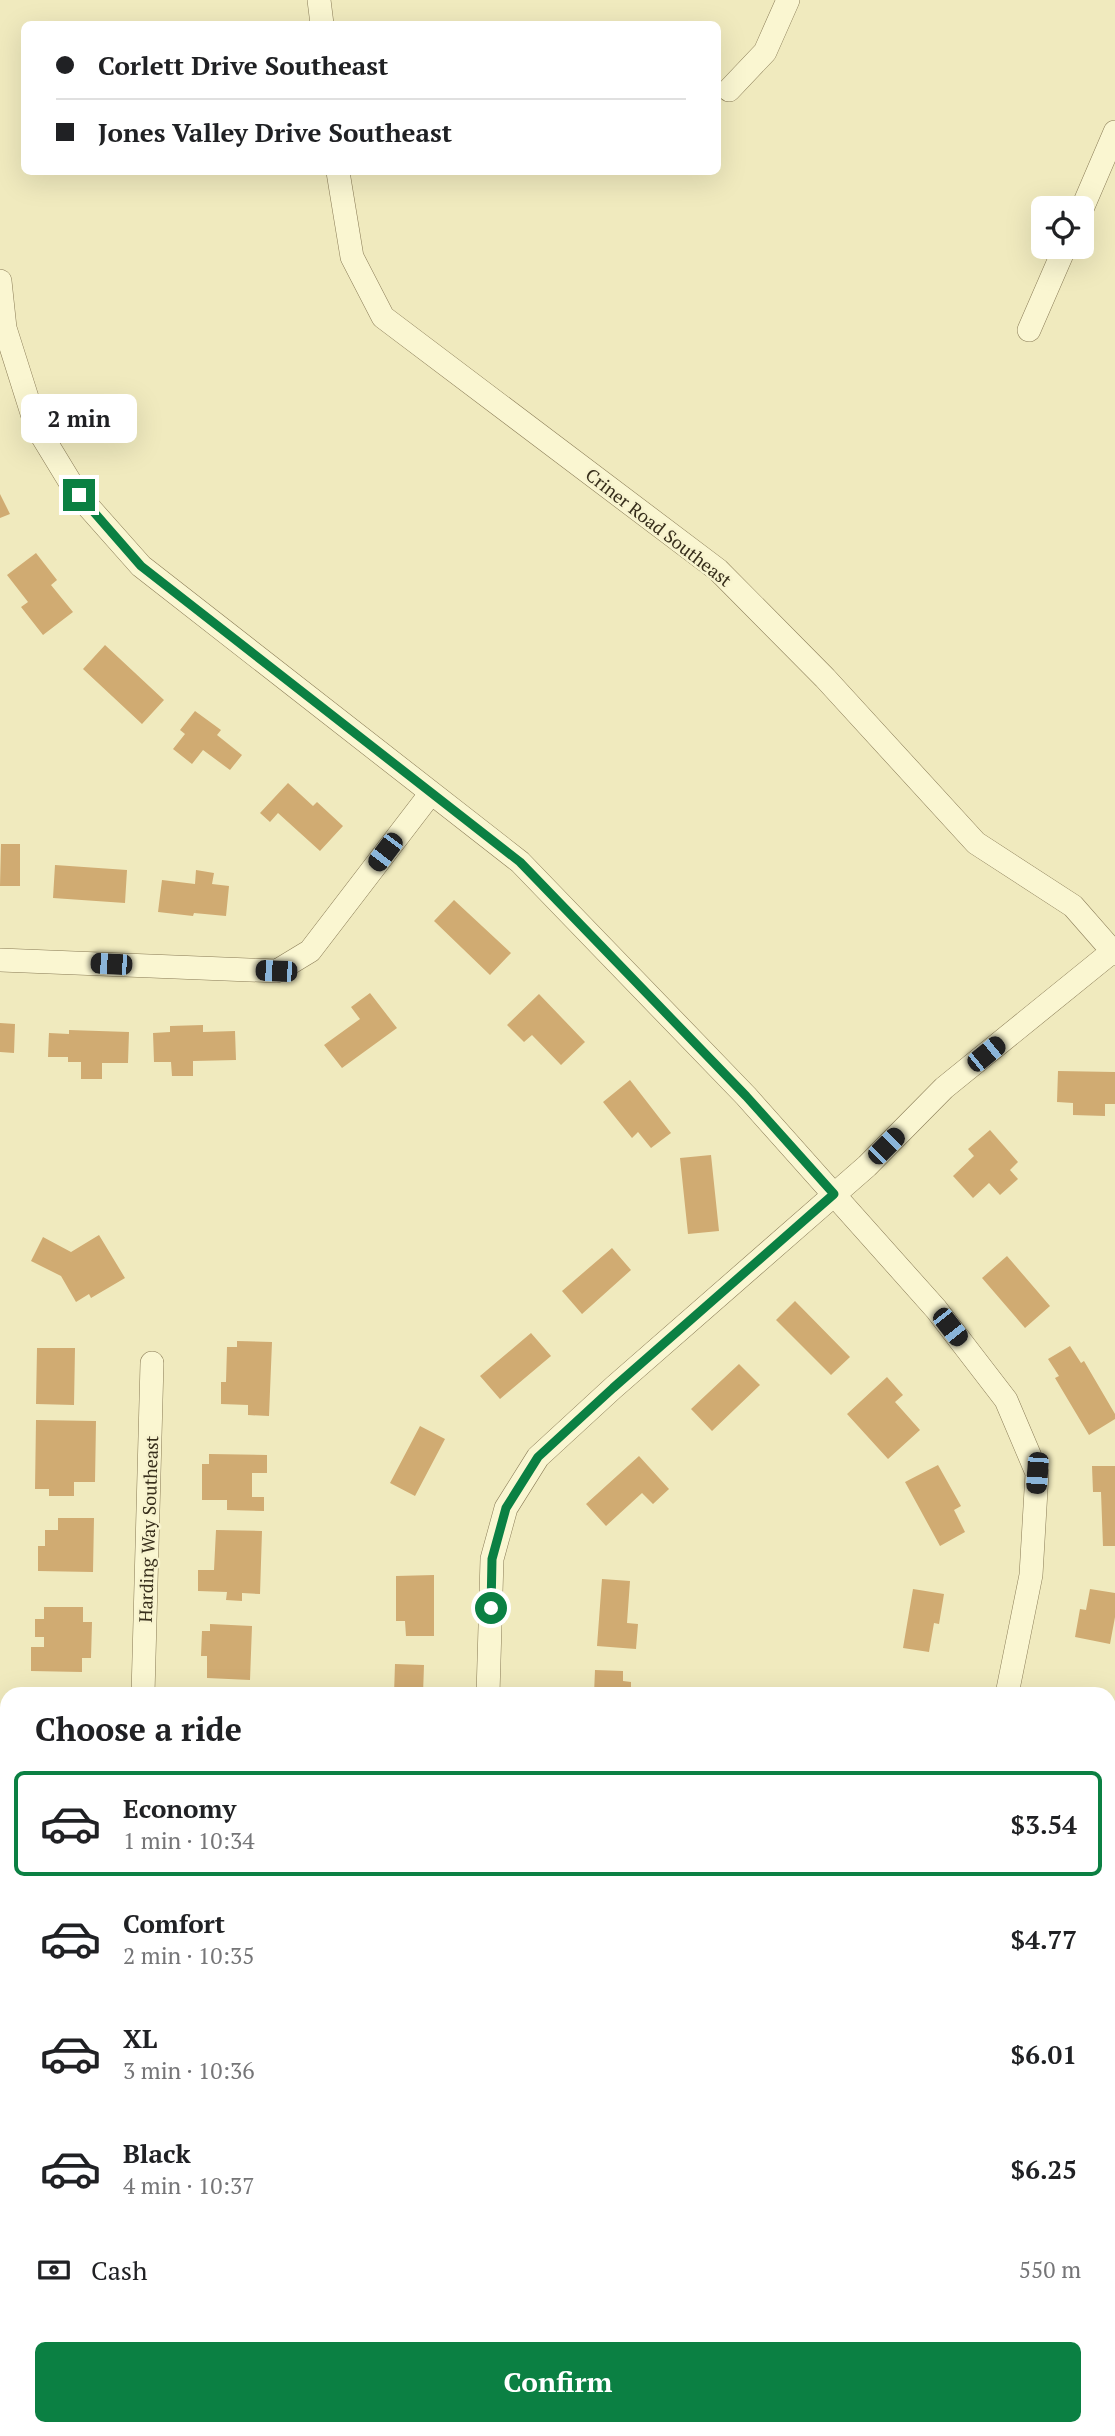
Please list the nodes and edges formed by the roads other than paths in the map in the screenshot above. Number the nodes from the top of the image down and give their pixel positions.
1 (318, 0) edge
2 (788, 0) edge
3 (322, 21) edge
4 (729, 90) dead end
5 (1115, 132) edge
6 (338, 175) edge
7 (1088, 196) edge
8 (1060, 259) edge
9 (0, 281) edge
10 (1029, 330) dead end
11 (431, 793) junction
12 (1114, 953) edge
13 (0, 960) edge
14 (834, 1194) junction
15 (152, 1363) dead end
16 (143, 1687) edge
17 (488, 1687) edge
18 (1008, 1687) edge

1 - 3 street
2 - 4 street
5 - 7 street
6 - 12 street, Criner Road Southeast
8 - 10 street
9 - 11 street
11 - 13 street
11 - 14 street
12 - 14 street
14 - 17 street
14 - 18 street
15 - 16 street, Harding Way Southeast

